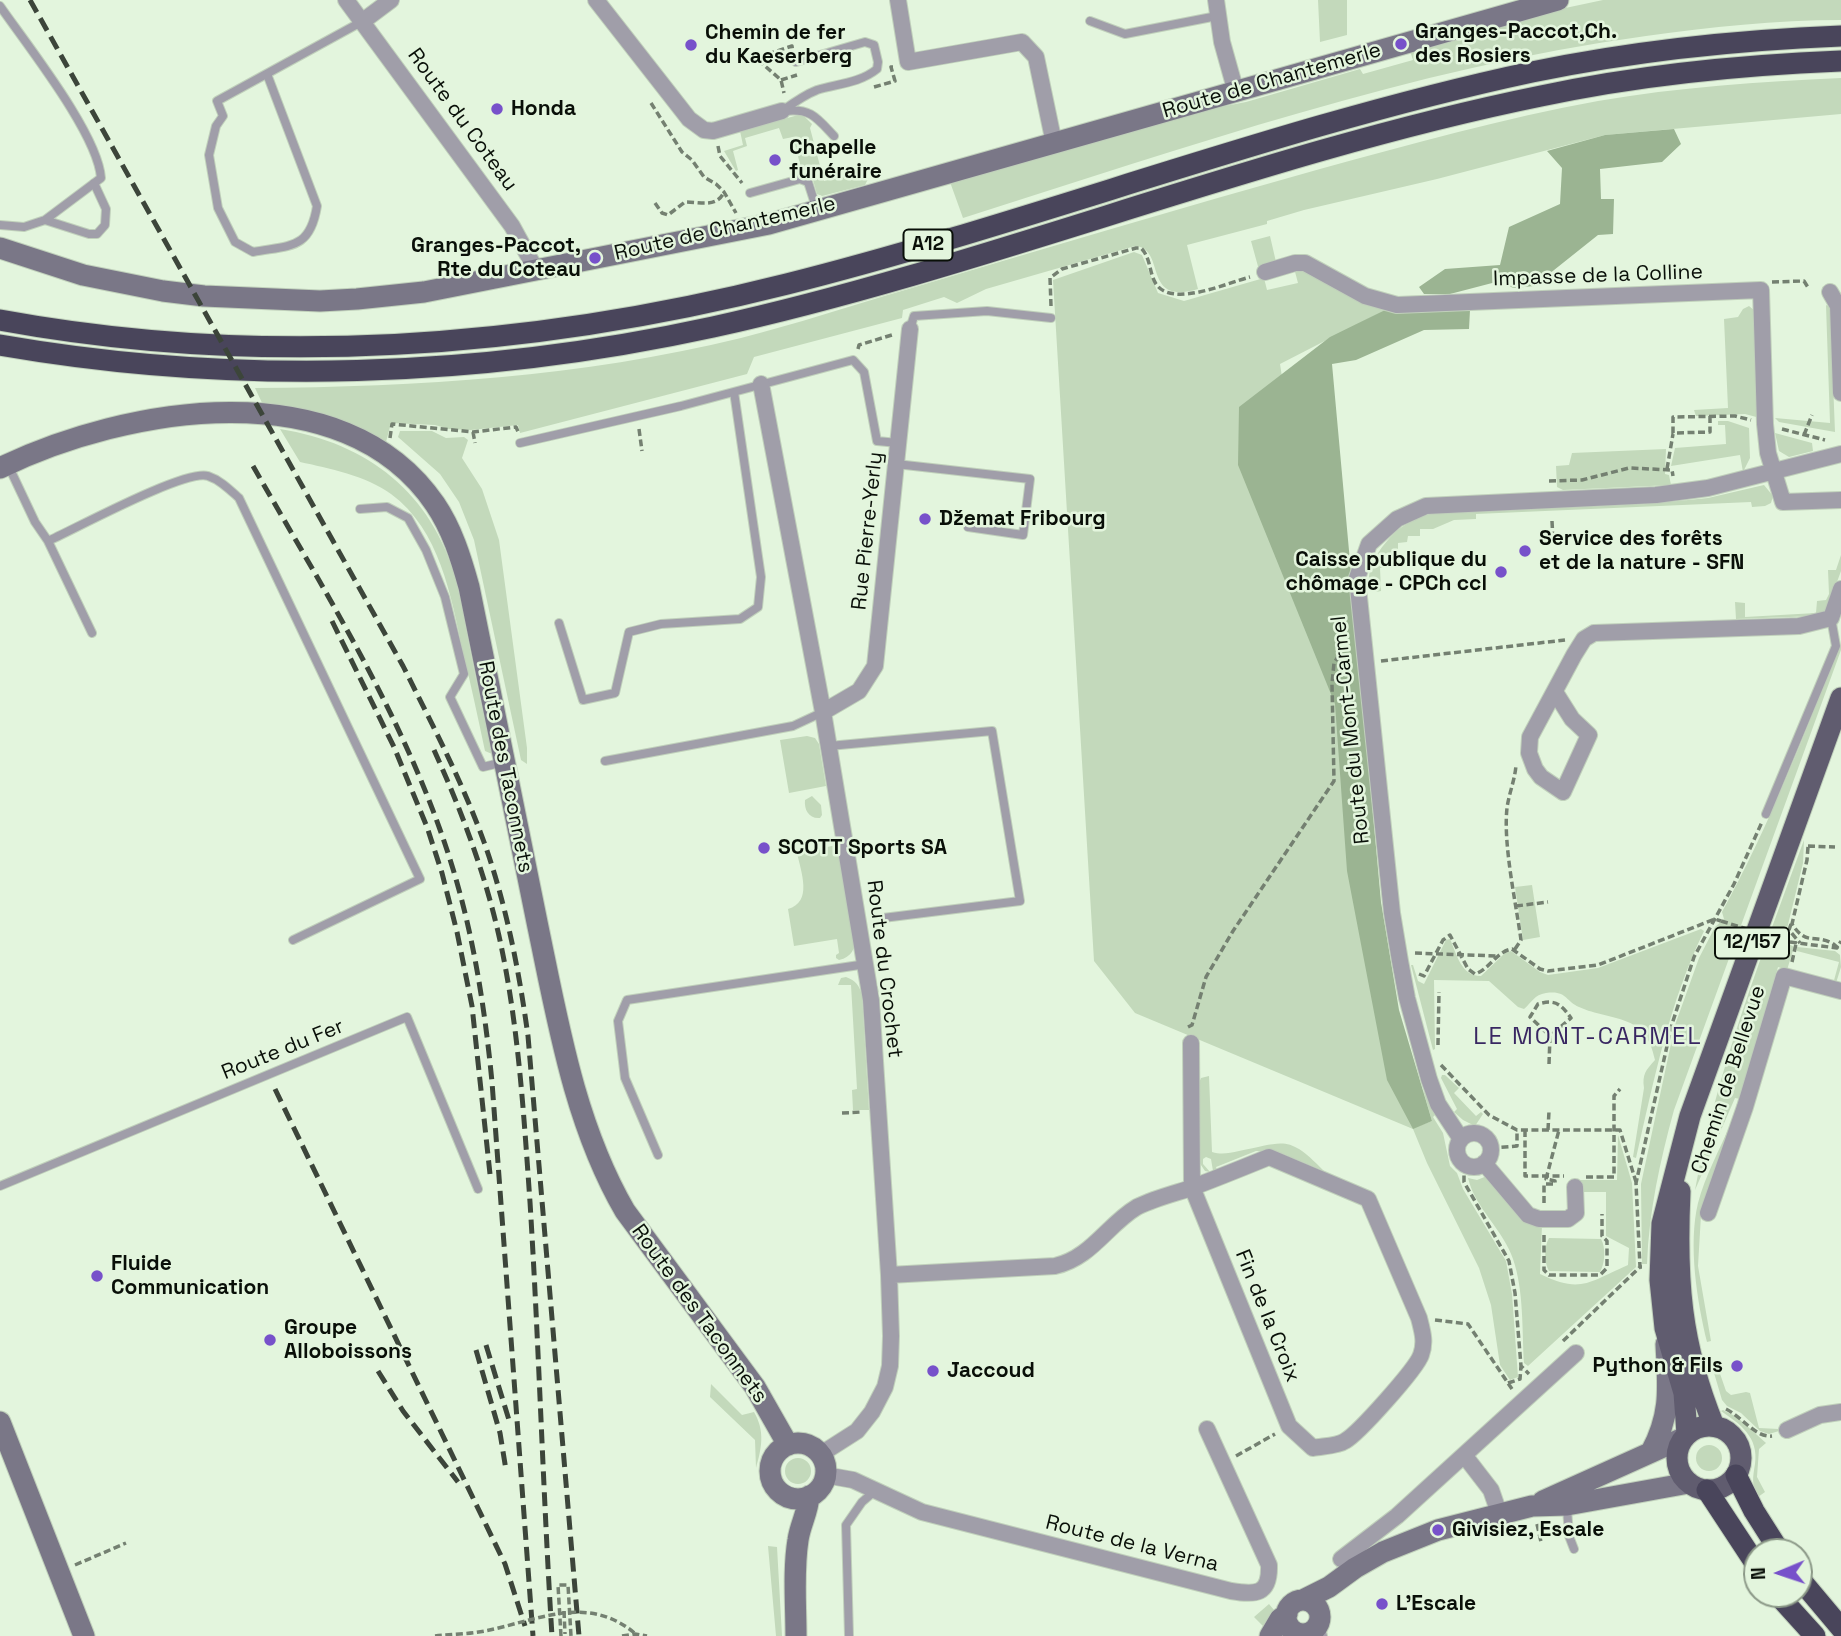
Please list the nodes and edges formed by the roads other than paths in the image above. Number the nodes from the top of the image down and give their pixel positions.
1 (346, 0) edge
2 (391, 0) edge
3 (596, 0) edge
4 (898, 0) edge
5 (1558, 0) edge
6 (0, 6) edge
7 (1217, 8) edge
8 (363, 21) junction
9 (1090, 21) dead end
10 (1841, 36) edge
11 (1841, 61) edge
12 (796, 62) dead end
13 (267, 74) junction
14 (1236, 92) junction
15 (782, 111) junction
16 (834, 136) dead end
17 (1054, 143) junction
18 (97, 181) junction
19 (750, 193) road end
20 (817, 210) junction
21 (45, 220) junction
22 (0, 225) edge
23 (0, 248) edge
24 (536, 270) junction
25 (1265, 272) road end
26 (1830, 292) dead end
27 (1051, 318) road end
28 (0, 320) edge
29 (910, 329) joint
30 (0, 345) edge
31 (761, 384) junction
32 (734, 391) junction
33 (1841, 393) edge
34 (520, 443) road end
35 (898, 443) junction
36 (1841, 454) edge
37 (896, 464) junction
38 (4, 466) edge
39 (1773, 472) junction
40 (1841, 500) edge
41 (360, 509) dead end
42 (968, 527) dead end
43 (48, 541) junction
44 (1841, 589) edge
45 (1831, 618) junction
46 (559, 623) dead end
47 (92, 633) dead end
48 (1555, 692) junction
49 (1841, 698) edge
50 (823, 712) junction
51 (830, 746) junction
52 (605, 761) dead end
53 (504, 762) junction
54 (1766, 814) road end
55 (883, 918) dead end
56 (293, 940) dead end
57 (866, 964) junction
58 (1841, 991) edge
59 (1191, 1043) road end
60 (1461, 1139) junction
61 (1683, 1144) junction
62 (658, 1156) dead end
63 (1487, 1156) junction
64 (0, 1186) edge
65 (1192, 1187) junction
66 (1575, 1187) dead end
67 (478, 1189) dead end
68 (1708, 1213) dead end
69 (889, 1275) junction
70 (1665, 1328) junction
71 (1576, 1353) dead end
72 (1841, 1412) edge
73 (0, 1422) edge
74 (1714, 1426) junction
75 (1207, 1429) dead end
76 (1787, 1430) road end
77 (1685, 1436) junction
78 (788, 1445) junction
79 (1651, 1452) junction
80 (1464, 1455) junction
81 (823, 1465) junction
82 (1736, 1475) junction
83 (1698, 1486) junction
84 (876, 1490) junction
85 (784, 1496) junction
86 (810, 1496) junction
87 (1567, 1505) junction
88 (1534, 1512) junction
89 (1499, 1513) junction
90 (1771, 1538) edge
91 (1743, 1547) edge
92 (1574, 1549) dead end
93 (1341, 1559) dead end
94 (796, 1560) junction
95 (1813, 1595) edge
96 (1790, 1608) edge
97 (1304, 1623) edge
98 (1841, 1628) edge
99 (84, 1636) edge
100 (796, 1636) edge
101 (849, 1636) edge
102 (1270, 1636) edge
103 (1815, 1636) edge

1 - 8 street, Route du Coteau
2 - 8 street
3 - 15 street
4 - 17 street
5 - 14 street, Route de Chantemerle
6 - 18 lane
7 - 9 lane
7 - 14 street
8 - 13 lane
8 - 24 street, Route du Coteau
10 - 28 highway, A12
11 - 30 highway, A12
12 - 15 lane
13 - 13 lane
14 - 17 street, Route de Chantemerle
15 - 16 lane
17 - 20 street, Route de Chantemerle
18 - 21 lane
18 - 21 lane
19 - 20 lane
20 - 24 street, Route de Chantemerle
21 - 22 lane
23 - 24 street, Route de Chantemerle
25 - 39 street, Impasse de la Colline
26 - 33 street
27 - 29 lane
29 - 35 street, Rue Pierre-Yerly
31 - 32 lane
31 - 35 lane
31 - 50 street, Route du Crochet
32 - 34 lane
32 - 46 lane
35 - 37 street, Rue Pierre-Yerly
36 - 39 street, Route du Mont-Carmel
37 - 42 lane
37 - 50 street, Rue Pierre-Yerly
38 - 43 lane
38 - 53 street, Route des Taconnets
39 - 40 street
39 - 60 street, Route du Mont-Carmel
41 - 53 lane
43 - 47 lane
43 - 56 lane
44 - 45 street
45 - 48 street
45 - 54 lane
48 - 48 street
49 - 61 main road, 12/157
50 - 51 street, Route du Crochet
50 - 52 lane
51 - 55 lane
51 - 57 street, Route du Crochet
53 - 78 street, Route des Taconnets
57 - 62 lane
57 - 69 street, Route du Crochet
58 - 68 street, Chemin de Bellevue
59 - 65 street, Fin de la Croix
60 - 63 street
60 - 63 street, Route du Mont-Carmel
61 - 70 main road, 12/157
61 - 74 main road, 12/157
63 - 66 street
64 - 67 lane, Route du Fer
65 - 65 street, Fin de la Croix
65 - 69 street
69 - 81 street, Route du Crochet
70 - 77 main road
70 - 79 street
71 - 80 street
72 - 76 street
73 - 99 street
74 - 77 main road
74 - 82 main road, 12/157
75 - 84 street, Route de la Verna
77 - 79 street
77 - 83 main road
78 - 81 street
78 - 85 street
79 - 88 street
80 - 89 street
80 - 93 street
81 - 84 street, Route de la Verna
81 - 86 street
82 - 83 main road
82 - 90 highway
83 - 87 street
83 - 91 highway
84 - 101 lane
85 - 86 street
85 - 94 street
86 - 94 street
87 - 88 street
87 - 92 lane
88 - 89 street
89 - 97 street
94 - 100 street
95 - 98 highway
96 - 103 highway
97 - 102 street

